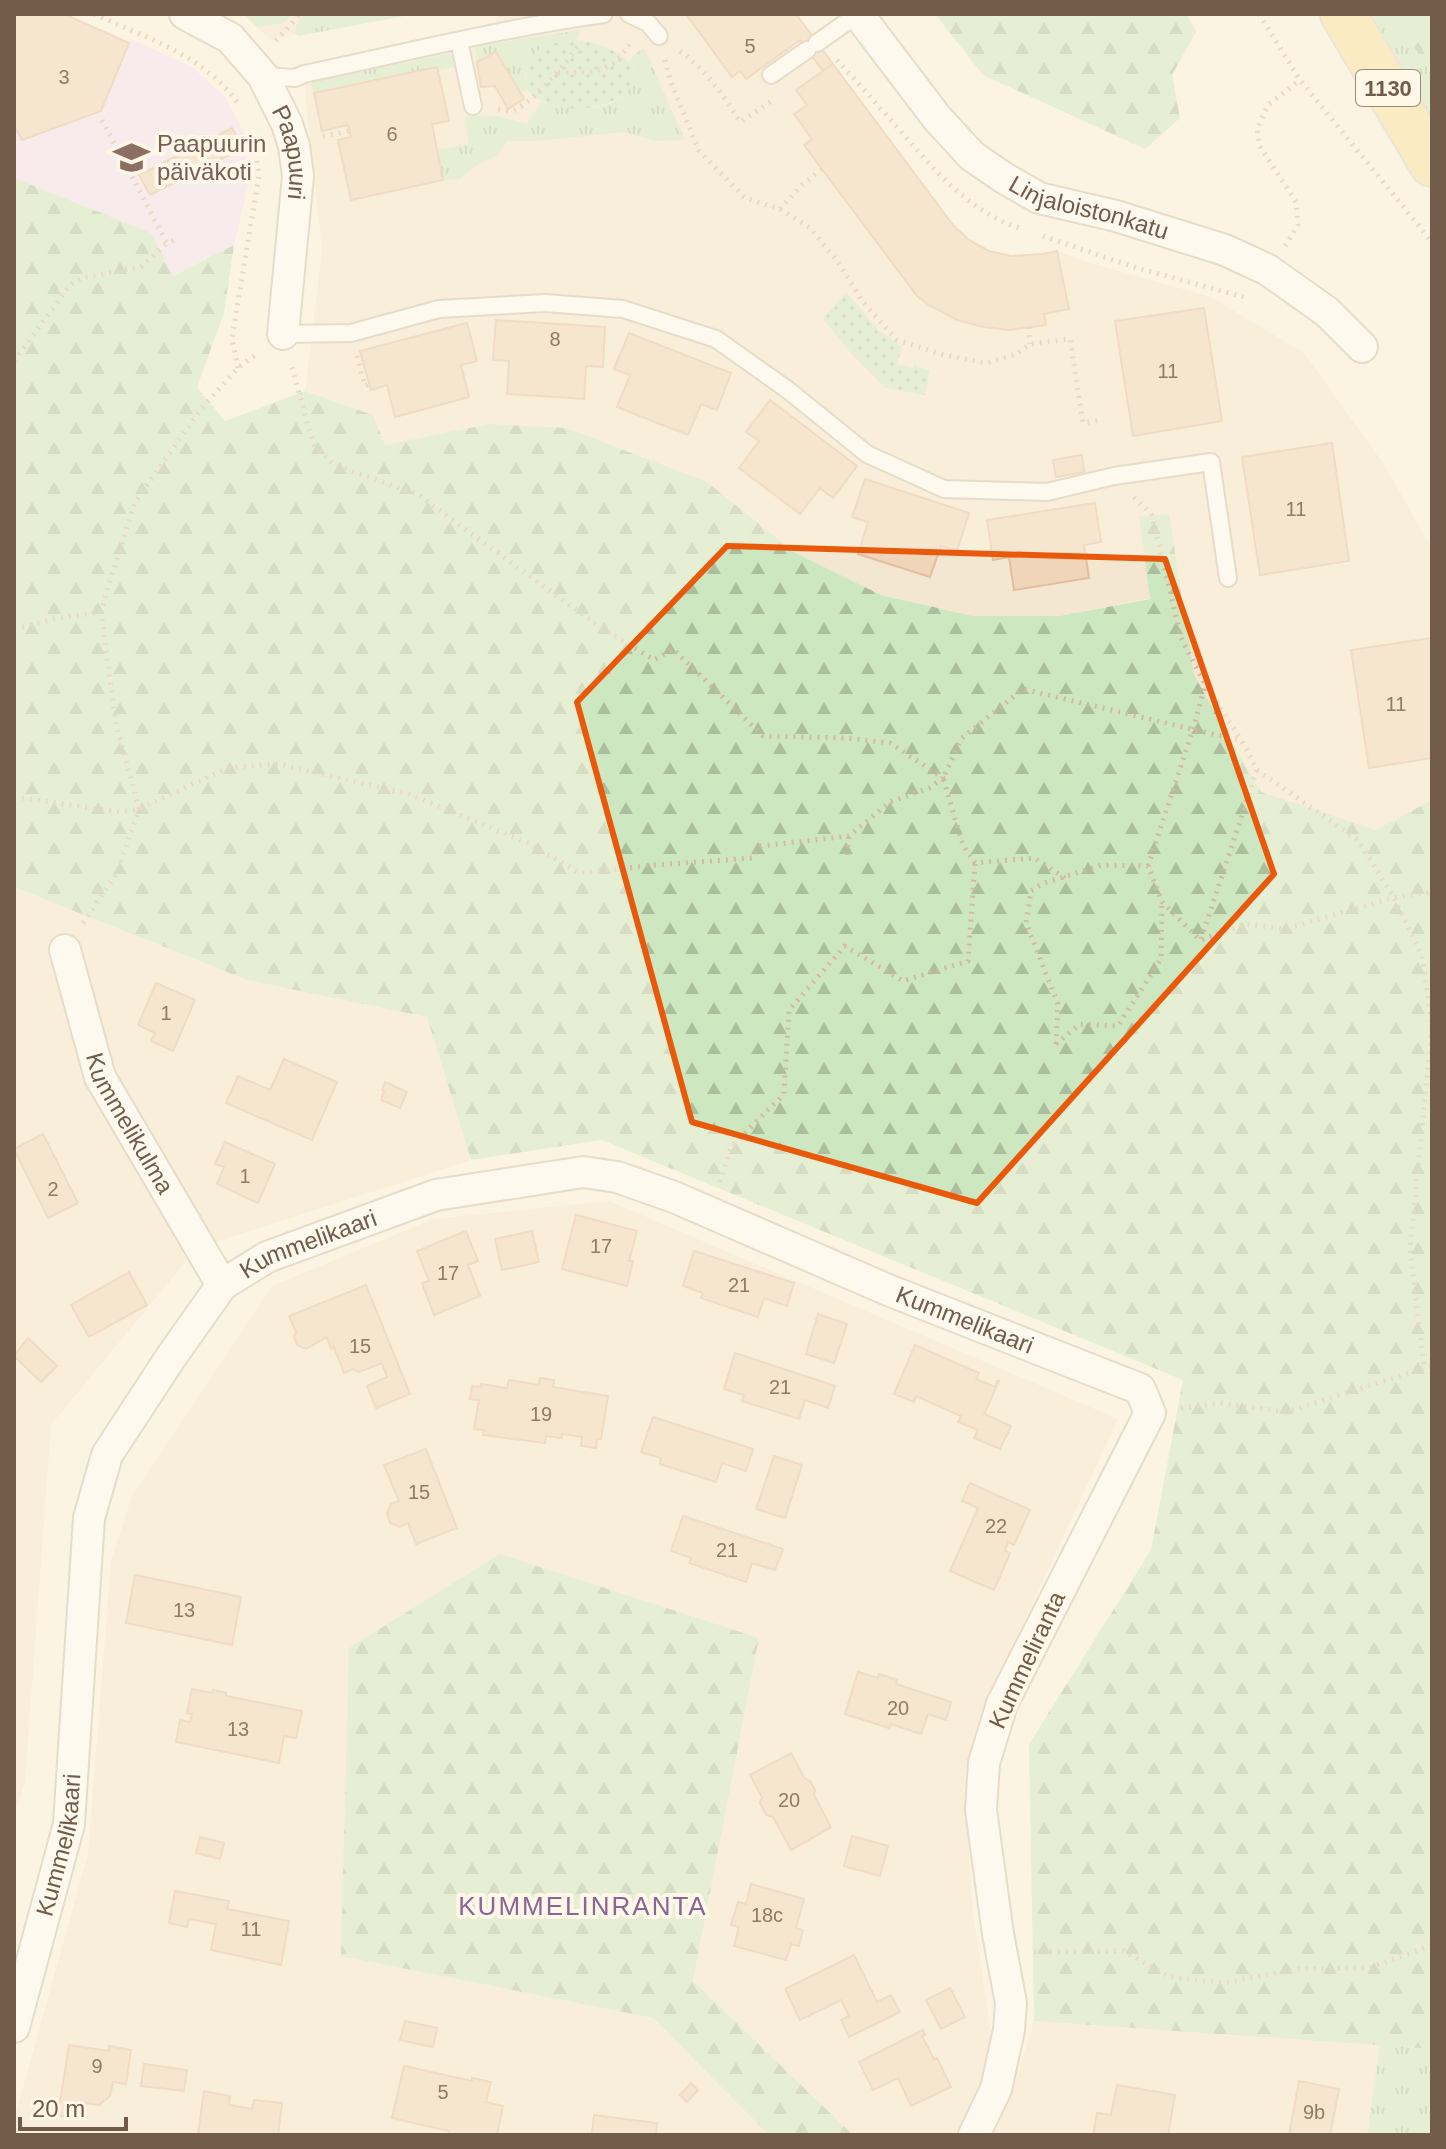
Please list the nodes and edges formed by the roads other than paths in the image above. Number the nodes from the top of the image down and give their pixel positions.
1 (185, 14) edge
2 (604, 14) edge
3 (629, 14) edge
4 (858, 14) edge
5 (1343, 14) edge
6 (659, 36) road end
7 (459, 41) junction
8 (267, 62) junction
9 (771, 75) dead end
10 (473, 106) road end
11 (1432, 164) edge
12 (283, 334) joint
13 (1362, 347) dead end
14 (1228, 578) dead end
15 (65, 950) road end
16 (222, 1285) junction
17 (1145, 1401) joint
18 (14, 2027) edge
19 (974, 2135) edge

1 - 8 street, Paapuuri
2 - 7 lane
3 - 6 lane
4 - 9 lane
4 - 13 street, Linjaloistonkatu
5 - 11 main road, 1130
7 - 8 lane
7 - 10 lane
8 - 12 street, Paapuuri
12 - 14 lane
15 - 16 street, Kummelikulma
16 - 17 street, Kummelikaari
16 - 18 street, Kummelikaari
17 - 19 street, Kummeliranta

